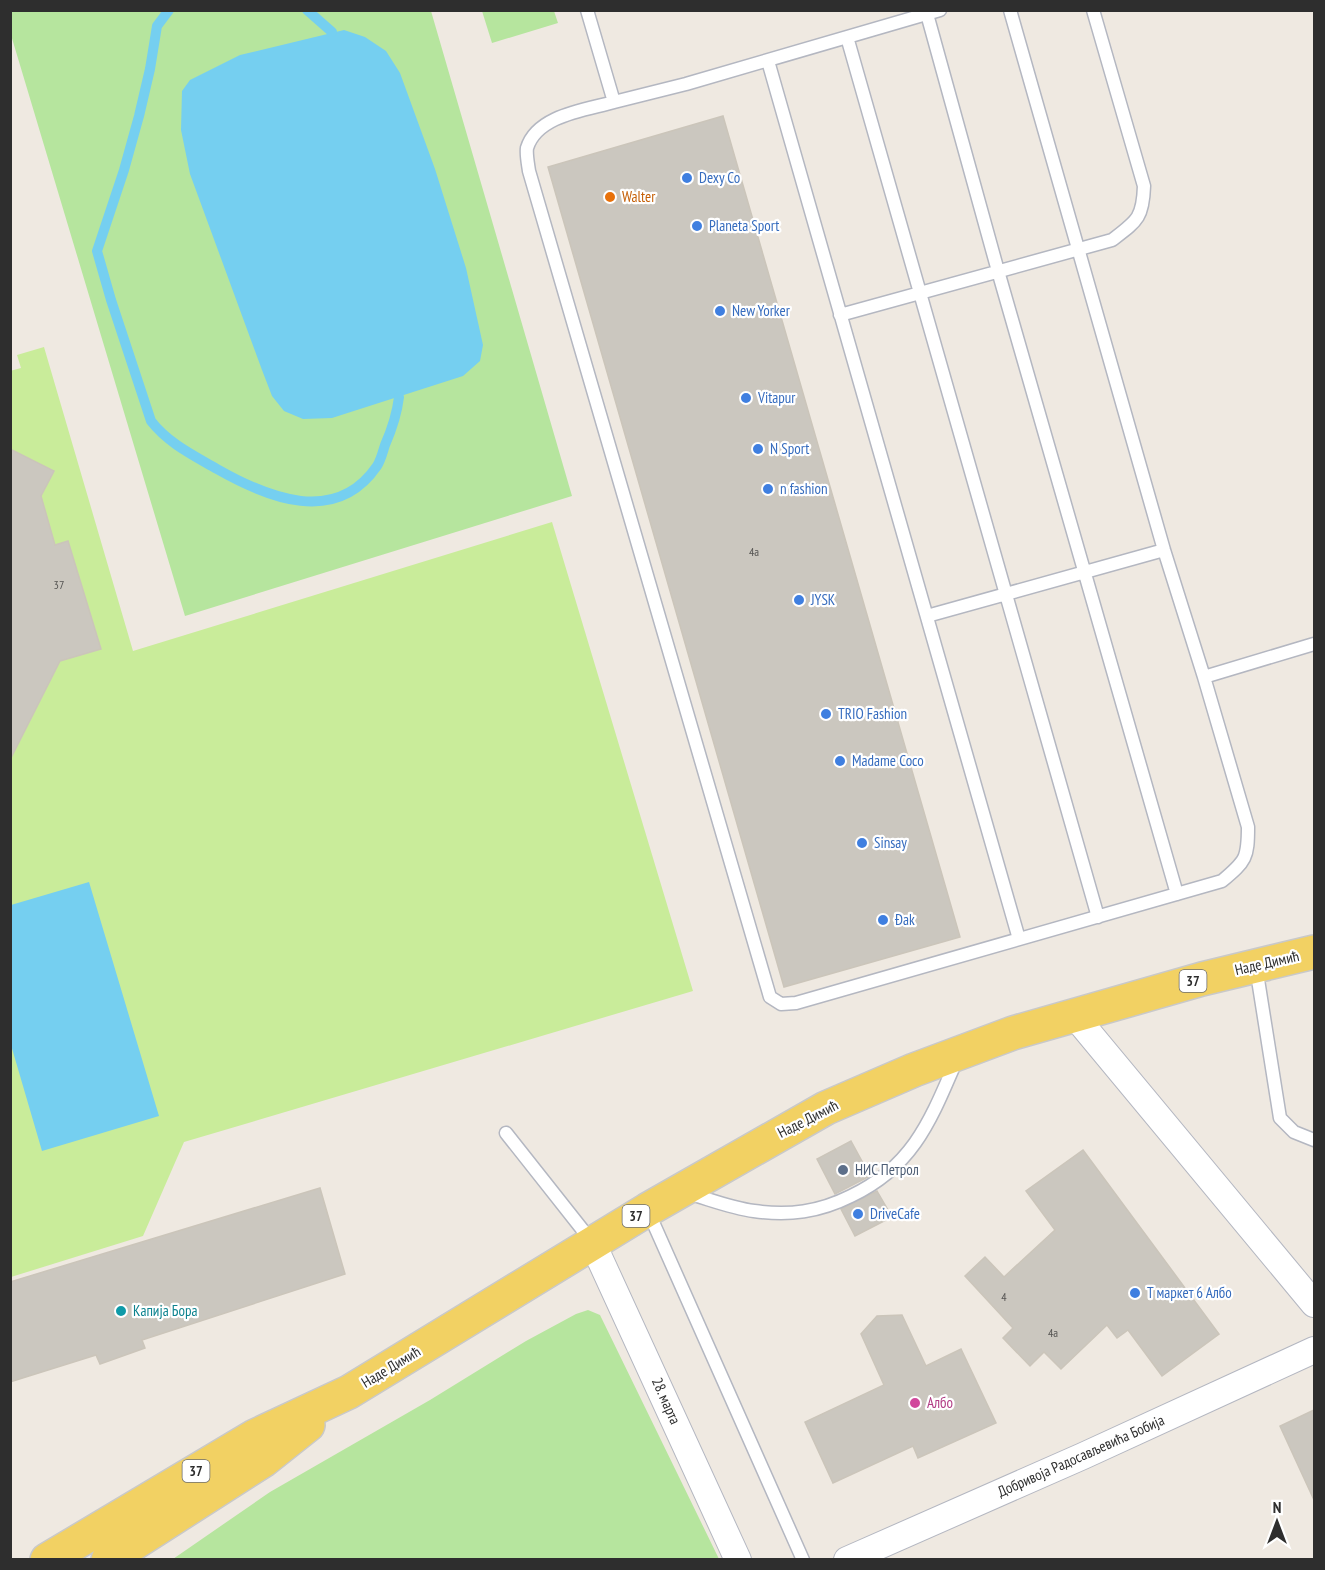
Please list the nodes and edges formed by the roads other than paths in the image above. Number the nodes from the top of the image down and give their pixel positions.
1 (587, 10) edge
2 (940, 10) edge
3 (1010, 10) edge
4 (1093, 10) edge
5 (927, 14) junction
6 (847, 37) junction
7 (768, 61) junction
8 (614, 102) junction
9 (1077, 250) junction
10 (998, 271) junction
11 (920, 293) junction
12 (840, 315) junction
13 (1164, 550) junction
14 (1084, 572) junction
15 (1006, 594) junction
16 (927, 616) junction
17 (1314, 644) edge
18 (1204, 677) junction
19 (1177, 894) junction
20 (1098, 917) junction
21 (1019, 939) junction
22 (1314, 952) edge
23 (1256, 966) junction
24 (1074, 1015) junction
25 (960, 1052) junction
26 (506, 1133) dead end
27 (1314, 1140) edge
28 (680, 1191) junction
29 (647, 1210) junction
30 (593, 1244) junction
31 (1314, 1304) edge
32 (1314, 1350) edge
33 (350, 1392) junction
34 (47, 1560) edge
35 (108, 1560) edge
36 (738, 1560) edge
37 (803, 1560) edge
38 (847, 1560) edge

1 - 8 lane
2 - 5 lane
3 - 9 lane
4 - 9 lane
5 - 6 lane
5 - 10 lane
6 - 7 lane
6 - 11 lane
7 - 8 lane
7 - 12 lane
8 - 21 lane
9 - 10 lane
9 - 13 lane
10 - 11 lane
10 - 14 lane
11 - 12 lane
11 - 15 lane
12 - 16 lane
13 - 14 lane
13 - 18 lane
14 - 15 lane
14 - 19 lane
15 - 16 lane
15 - 20 lane
16 - 21 lane
17 - 18 lane
18 - 19 lane
19 - 20 lane
20 - 21 lane
22 - 23 main road, Наде Димић / 37
23 - 24 main road, Наде Димић / 37
23 - 27 lane
24 - 25 main road, Наде Димић / 37
24 - 31 street
25 - 28 main road, Наде Димић / 37
25 - 28 lane
26 - 30 lane
28 - 29 main road, Наде Димић / 37
29 - 30 main road, Наде Димић / 37
29 - 37 lane
30 - 33 main road, Наде Димић / 37
30 - 36 street, 28. марта
32 - 38 street, Добривоја Радосављевића Бобија
33 - 34 main road, 37
33 - 35 main road, 37

